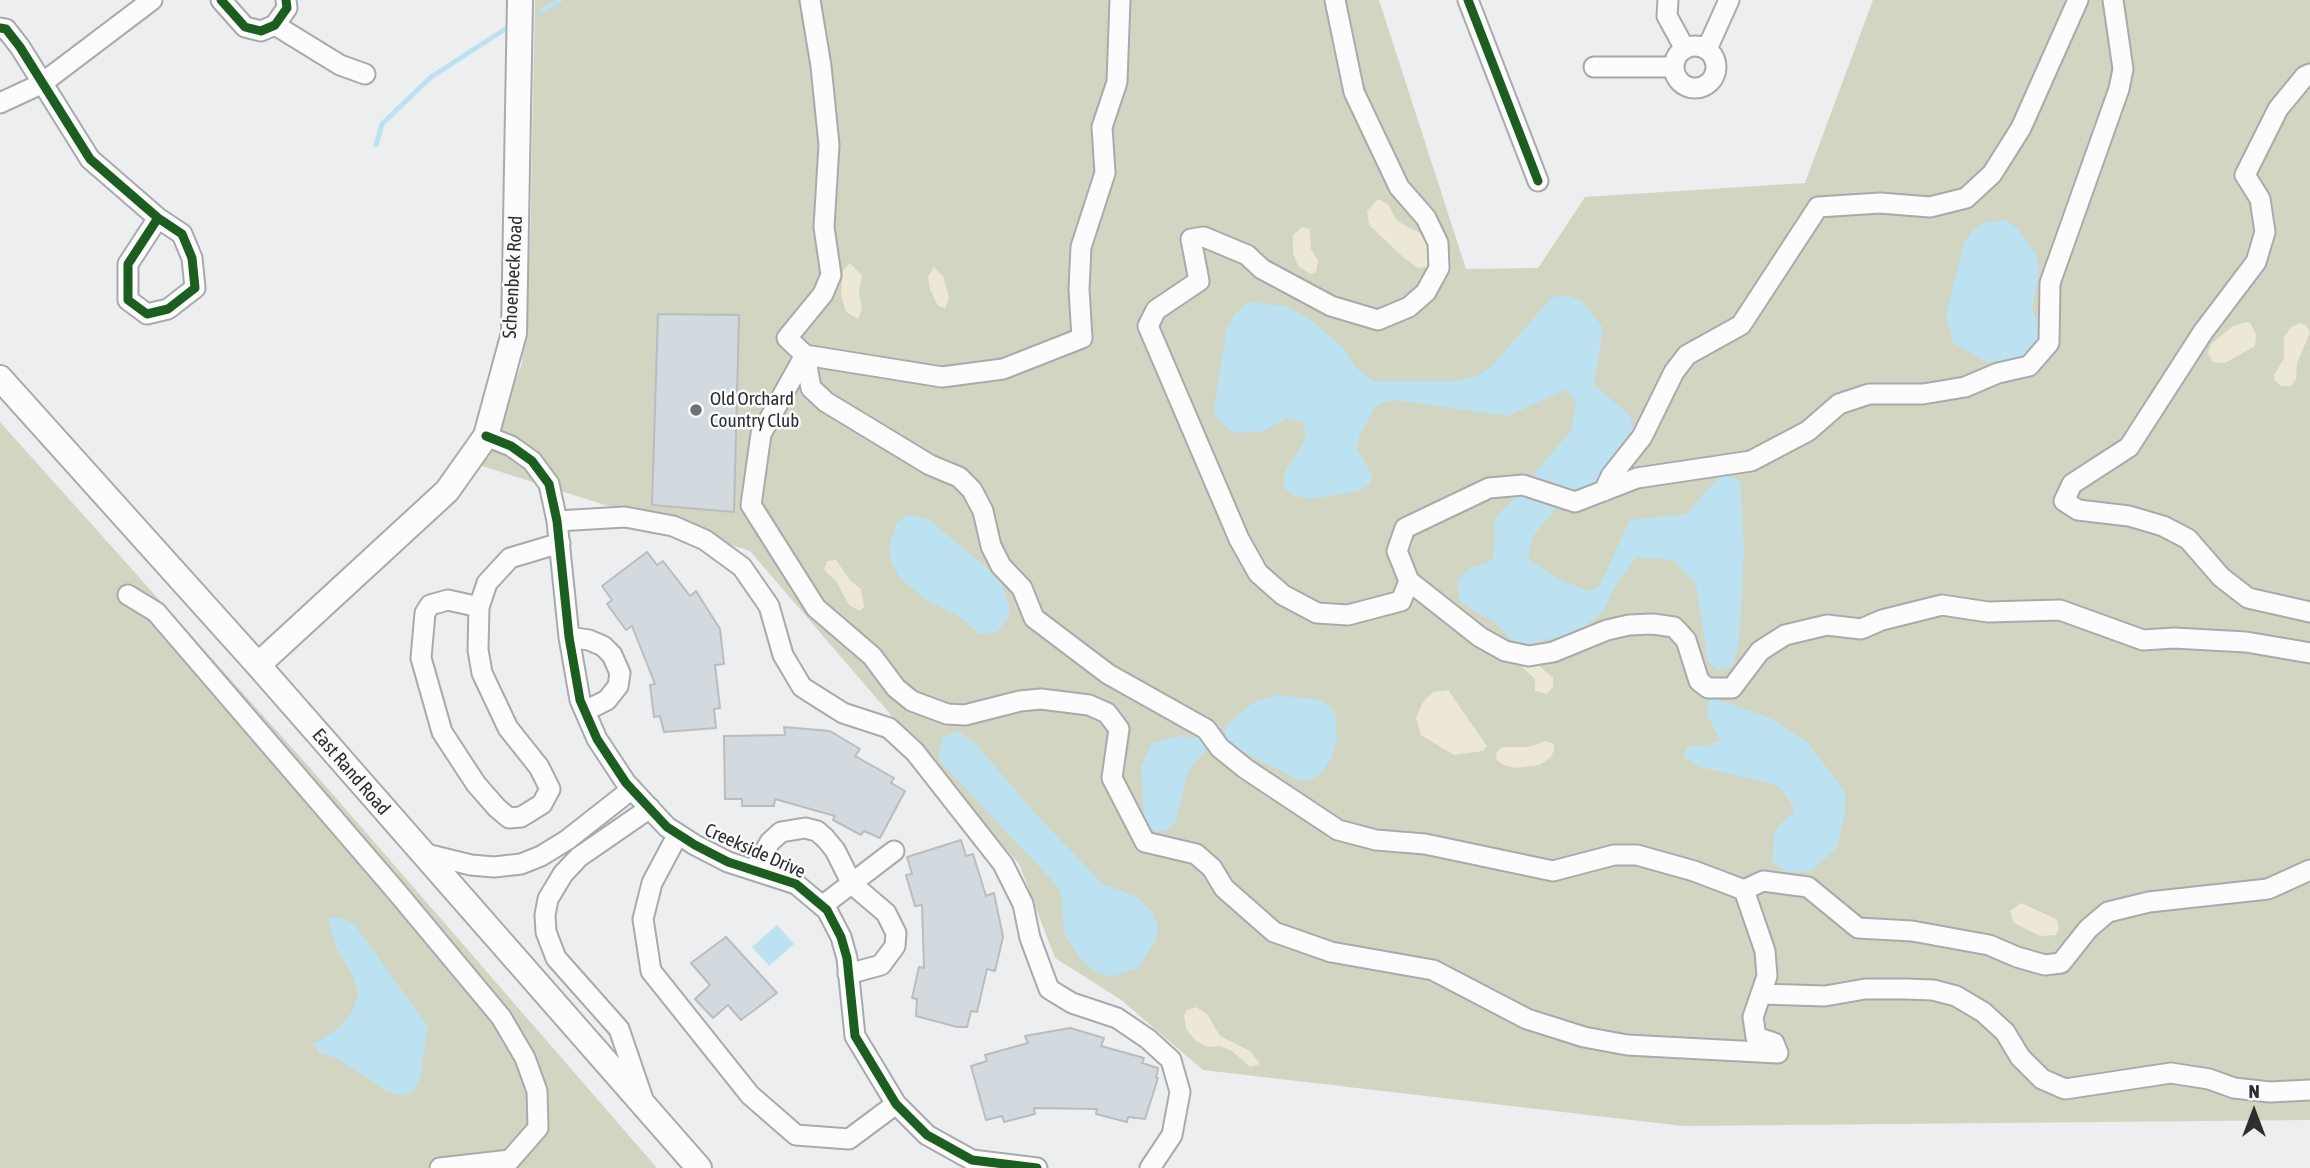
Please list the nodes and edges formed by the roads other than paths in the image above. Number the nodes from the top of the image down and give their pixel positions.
1 (152, 0) edge
2 (221, 0) edge
3 (286, 0) edge
4 (520, 0) edge
5 (810, 0) edge
6 (1120, 0) edge
7 (1335, 0) edge
8 (1468, 0) edge
9 (1668, 0) edge
10 (1729, 0) edge
11 (2078, 0) edge
12 (2113, 0) edge
13 (275, 25) junction
14 (0, 28) edge
15 (1685, 49) junction
16 (1707, 49) junction
17 (1594, 67) dead end
18 (1674, 67) junction
19 (365, 74) dead end
20 (2310, 74) edge
21 (41, 84) junction
22 (0, 103) edge
23 (1538, 181) dead end
24 (158, 218) junction
25 (805, 355) junction
26 (0, 378) edge
27 (486, 436) junction
28 (1604, 491) junction
29 (557, 521) junction
30 (560, 543) junction
31 (1409, 581) junction
32 (128, 596) dead end
33 (479, 607) junction
34 (2310, 612) edge
35 (569, 637) junction
36 (2310, 653) edge
37 (258, 665) junction
38 (585, 711) junction
39 (632, 789) junction
40 (650, 808) junction
41 (678, 834) junction
42 (894, 851) dead end
43 (422, 853) junction
44 (754, 870) junction
45 (2310, 870) edge
46 (852, 884) junction
47 (1744, 890) junction
48 (822, 906) junction
49 (848, 974) junction
50 (1761, 995) junction
51 (2310, 1090) edge
52 (896, 1104) junction
53 (647, 1109) junction
54 (692, 1164) edge
55 (440, 1168) edge
56 (1037, 1168) edge
57 (1150, 1168) edge

1 - 21 street
2 - 13 street
3 - 13 street
4 - 27 main road, Schoenbeck Road
5 - 25 street
6 - 25 street
7 - 31 street
8 - 23 street
9 - 15 street
10 - 16 street
11 - 28 street
12 - 28 street
13 - 19 street
14 - 21 street
15 - 16 street
15 - 18 street
16 - 18 street
17 - 18 street
20 - 34 street
21 - 22 street
21 - 24 street
24 - 24 street
25 - 47 street
25 - 50 street
26 - 37 main road, East Rand Road
27 - 29 street, Creekside Drive
27 - 37 main road, Schoenbeck Road
28 - 31 street
29 - 30 street, Creekside Drive
29 - 57 street
30 - 33 street
30 - 35 street, Creekside Drive
31 - 36 street
32 - 55 street
33 - 33 street
35 - 38 street, Creekside Drive
35 - 38 street
37 - 43 main road, East Rand Road
38 - 39 street, Creekside Drive
39 - 40 street, Creekside Drive
39 - 43 street
40 - 41 street, Creekside Drive
40 - 53 street
41 - 44 street, Creekside Drive
41 - 52 street
42 - 46 street
43 - 53 main road, East Rand Road
44 - 46 street
44 - 48 street, Creekside Drive
45 - 47 street
46 - 48 street
46 - 49 street
47 - 50 street
48 - 49 street, Creekside Drive
49 - 52 street, Creekside Drive
50 - 51 street
52 - 56 street, Creekside Drive
53 - 54 main road, East Rand Road

